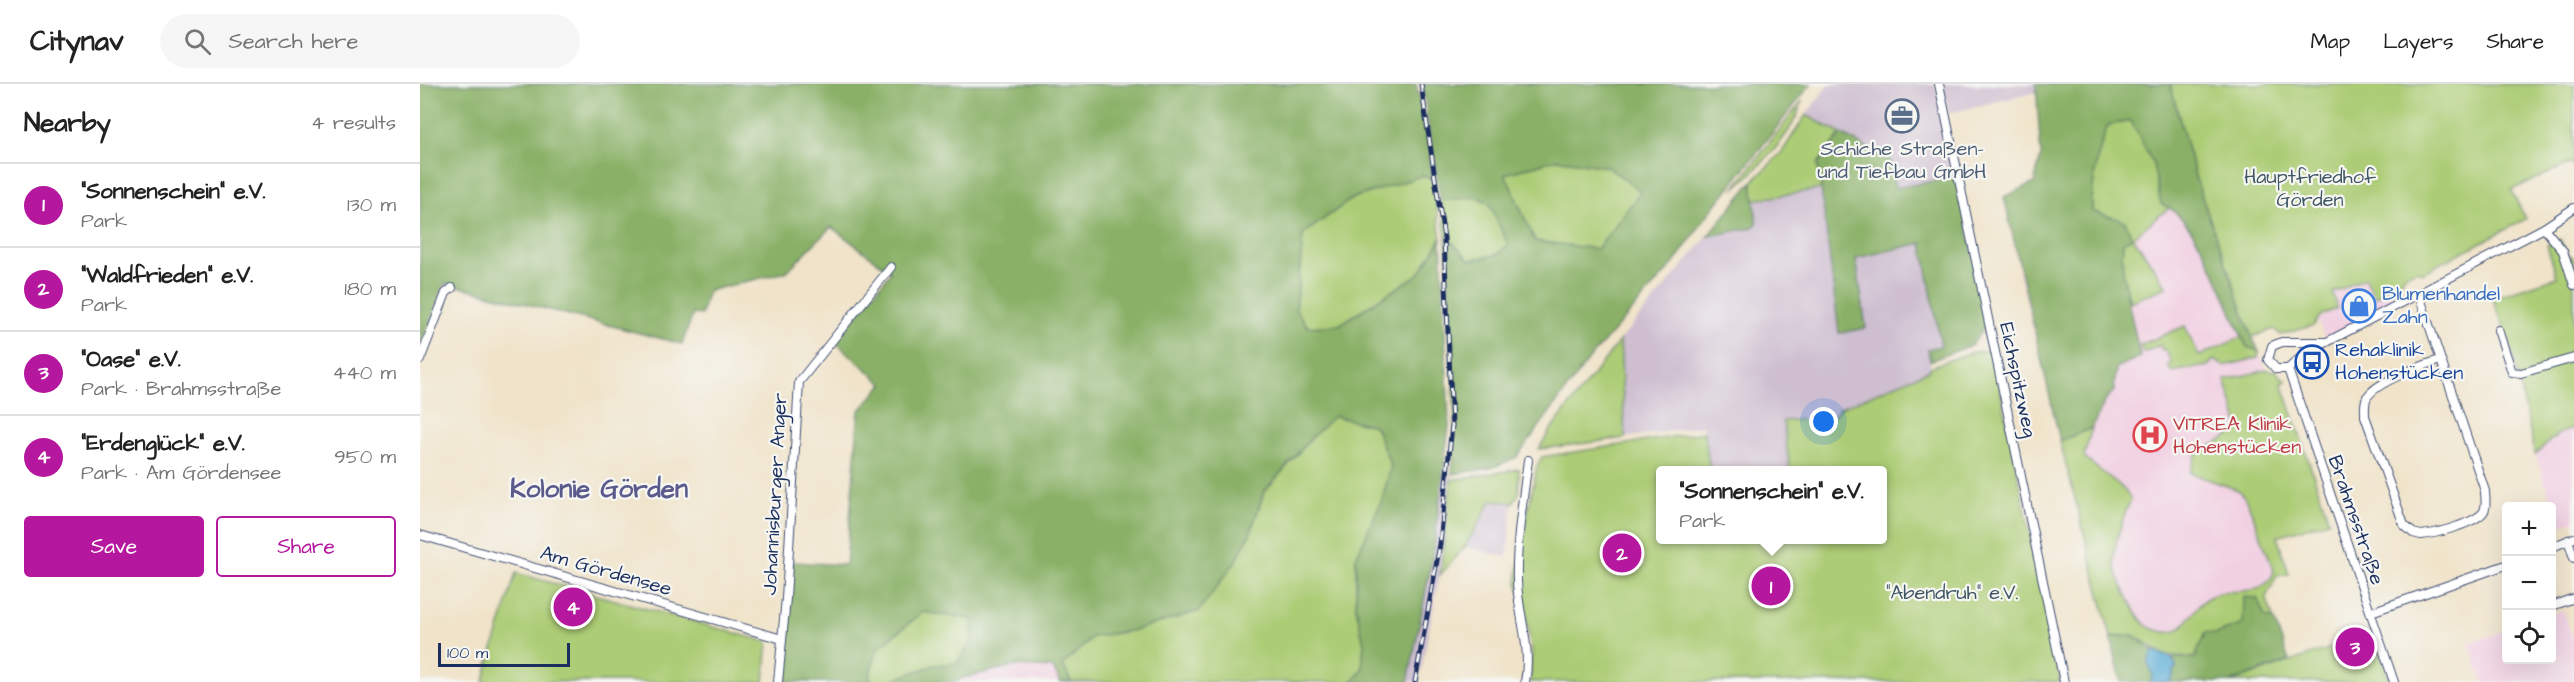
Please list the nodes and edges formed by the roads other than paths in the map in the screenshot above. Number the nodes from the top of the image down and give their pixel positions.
1 (1939, 84) edge
2 (2574, 208) edge
3 (2544, 228) junction
4 (891, 267) dead end
5 (2574, 285) edge
6 (452, 288) dead end
7 (2419, 295) junction
8 (2498, 330) dead end
9 (2328, 342) junction
10 (2574, 358) edge
11 (420, 360) edge
12 (2440, 360) junction
13 (2288, 369) junction
14 (1528, 460) dead end
15 (420, 535) edge
16 (2571, 539) edge
17 (2556, 545) edge
18 (2574, 558) edge
19 (2502, 566) edge
20 (2574, 598) edge
21 (2556, 605) edge
22 (2371, 612) junction
23 (782, 639) junction
24 (778, 682) edge
25 (1526, 682) edge
26 (2064, 682) edge
27 (2394, 682) edge

1 - 26 street, Eichspitzweg
2 - 3 street
3 - 5 street
3 - 7 street
4 - 23 street, Johannisburger Anger
6 - 11 street
7 - 9 street
7 - 12 street
8 - 10 street
9 - 13 street
9 - 13 street
12 - 12 street
13 - 22 street, Brahmsstraße
14 - 25 street
15 - 23 street, Am Gördensee
16 - 17 street
16 - 18 street
19 - 22 street
20 - 21 street
22 - 27 street, Brahmsstraße
23 - 24 street, Johannisburger Anger

